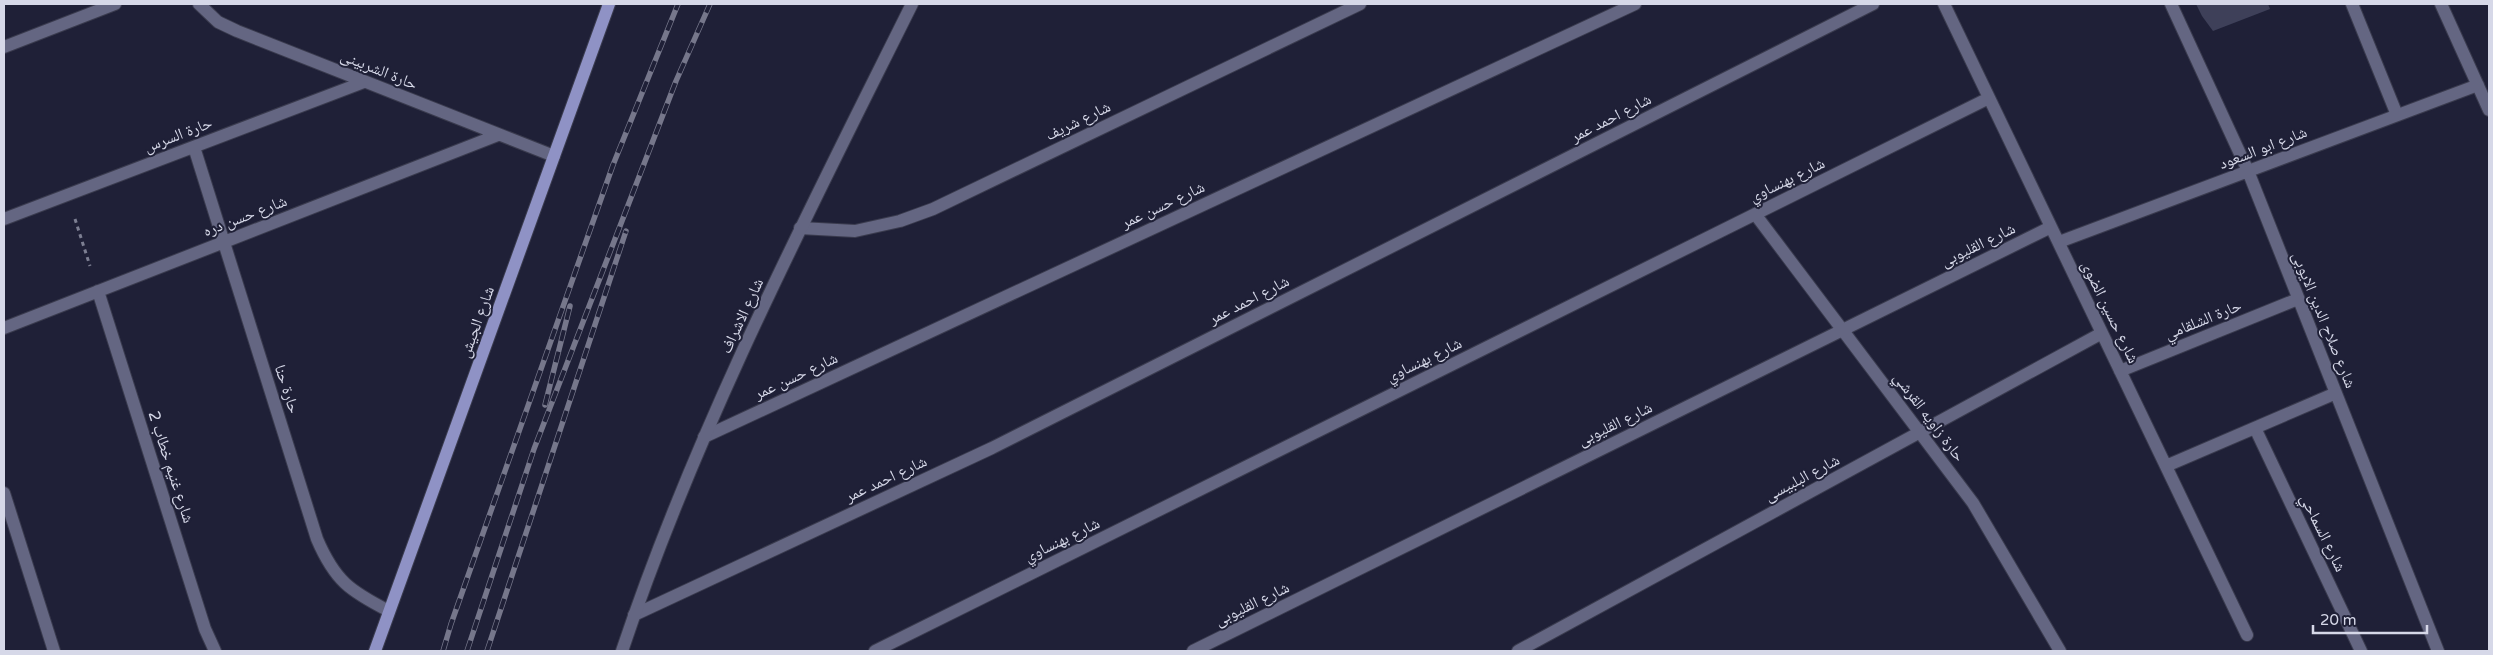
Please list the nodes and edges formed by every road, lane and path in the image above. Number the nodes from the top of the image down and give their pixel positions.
1 (115, 4) edge
2 (199, 4) edge
3 (609, 4) edge
4 (912, 4) edge
5 (1360, 4) edge
6 (1635, 4) edge
7 (1873, 4) edge
8 (1944, 4) edge
9 (2171, 4) edge
10 (2352, 4) edge
11 (2441, 4) edge
12 (4, 47) edge
13 (364, 82) junction
14 (2478, 85) junction
15 (1989, 98) junction
16 (2489, 110) edge
17 (2397, 115) junction
18 (498, 135) junction
19 (194, 147) junction
20 (554, 156) junction
21 (2248, 171) junction
22 (68, 195) junction
23 (1755, 214) junction
24 (4, 219) edge
25 (2051, 227) junction
26 (800, 228) junction
27 (223, 242) junction
28 (2059, 242) junction
29 (98, 291) junction
30 (2298, 299) junction
31 (4, 328) edge
32 (1842, 330) junction
33 (2102, 333) junction
34 (2120, 371) junction
35 (2336, 393) junction
36 (2255, 428) junction
37 (1921, 432) junction
38 (704, 436) junction
39 (2166, 466) junction
40 (4, 493) edge
41 (389, 611) junction
42 (634, 615) junction
43 (2247, 635) dead end
44 (54, 651) edge
45 (214, 651) edge
46 (375, 651) edge
47 (622, 651) edge
48 (875, 651) edge
49 (1193, 651) edge
50 (1518, 651) edge
51 (2060, 651) edge
52 (2361, 651) edge
53 (2438, 651) edge

1 - 12 street
2 - 13 street, حارة الشربينى
3 - 20 main road, شارع الجيش
4 - 26 street, شارع الاشراف
5 - 26 street, شارع شريف
6 - 38 street, شارع حسن عمر
7 - 42 street, شارع احمد عمر
8 - 15 street, شارع حسين الضوى
9 - 21 street, شارع صلاح الدين الايوبى
10 - 17 street
11 - 14 street
13 - 18 street, حارة الشربينى
13 - 19 street, حارة السرس
14 - 16 street
14 - 17 street, شارع ابو السعود
15 - 23 street, شارع بهنساوي
15 - 25 street, شارع حسين الضوى
17 - 21 street, شارع ابو السعود
18 - 20 street, حارة الشربينى
18 - 27 street, شارع حسن دره
19 - 22 street, حارة السرس
19 - 27 street, حارة حنا
20 - 41 main road, شارع الجيش
21 - 28 street, شارع ابو السعود
21 - 30 street, شارع صلاح الدين الايوبى
22 - 24 street, حارة السرس
22 - 29 path
23 - 32 street, حارة زاويه القرشي
23 - 48 street, شارع بهنساوي
25 - 28 street, شارع حسين الضوى
25 - 32 street, شارع القليوبى
26 - 38 street, شارع الاشراف
27 - 29 street, شارع حسن دره
27 - 41 street, حارة حنا
28 - 33 street, شارع حسين الضوى
29 - 31 street, شارع حسن دره
29 - 45 street, شارع غنيم خطاب 2
30 - 34 street, حارة الشلقامي
30 - 35 street, شارع صلاح الدين الايوبى
32 - 37 street, حارة زاويه القرشي
32 - 49 street, شارع القليوبى
33 - 34 street, شارع حسين الضوى
33 - 37 street, شارع البلبيسى
34 - 39 street, شارع حسين الضوى
35 - 36 street
35 - 53 street, شارع صلاح الدين الايوبى
36 - 39 street
36 - 52 street, شارع السماحي
37 - 50 street, شارع البلبيسى
37 - 51 street, حارة زاويه القرشي
38 - 42 street, شارع الاشراف
39 - 43 street, شارع حسين الضوى
40 - 44 street
41 - 46 main road, شارع الجيش
42 - 47 street, شارع الاشراف

